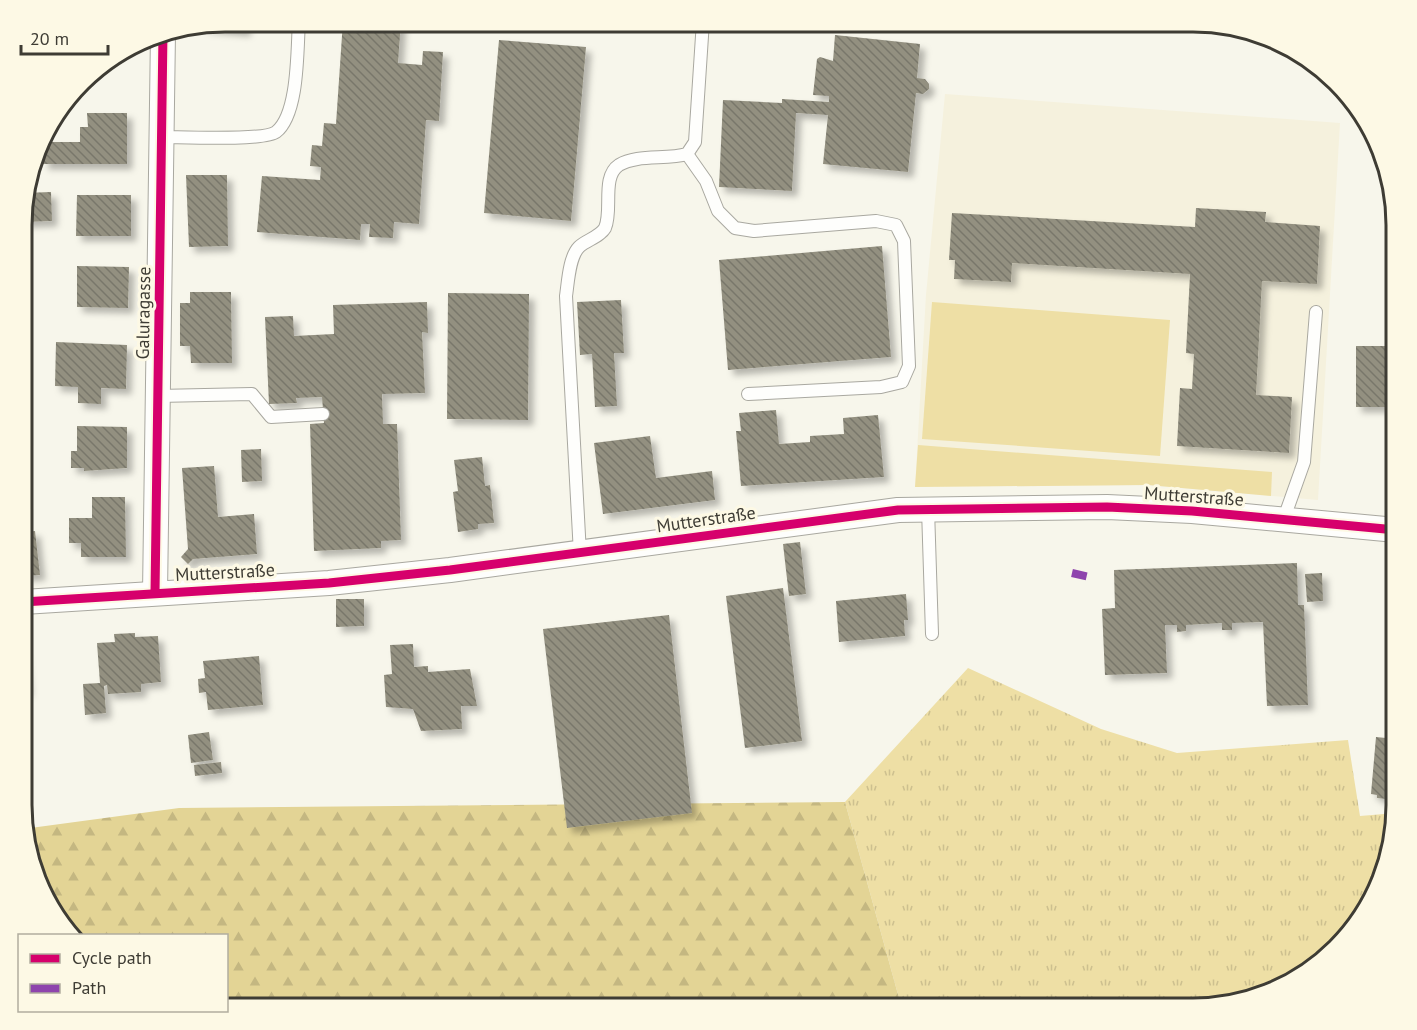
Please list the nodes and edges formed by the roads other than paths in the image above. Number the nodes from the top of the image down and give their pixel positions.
1 (299, 32) edge
2 (702, 32) edge
3 (163, 42) edge
4 (162, 137) junction
5 (687, 154) junction
6 (1316, 312) dead end
7 (748, 394) dead end
8 (158, 396) junction
9 (323, 414) dead end
10 (928, 509) junction
11 (1283, 521) junction
12 (1385, 529) edge
13 (579, 554) junction
14 (155, 593) junction
15 (32, 601) edge
16 (932, 634) dead end

1 - 4 lane
2 - 5 lane
3 - 4 street, Galuragasse
4 - 8 street, Galuragasse
5 - 7 lane
5 - 13 lane
6 - 11 lane
8 - 9 lane
8 - 14 street, Galuragasse
10 - 11 street, Mutterstraße
10 - 13 street, Mutterstraße
10 - 16 lane
11 - 12 street, Mutterstraße
13 - 14 street, Mutterstraße
14 - 15 street, Mutterstraße

